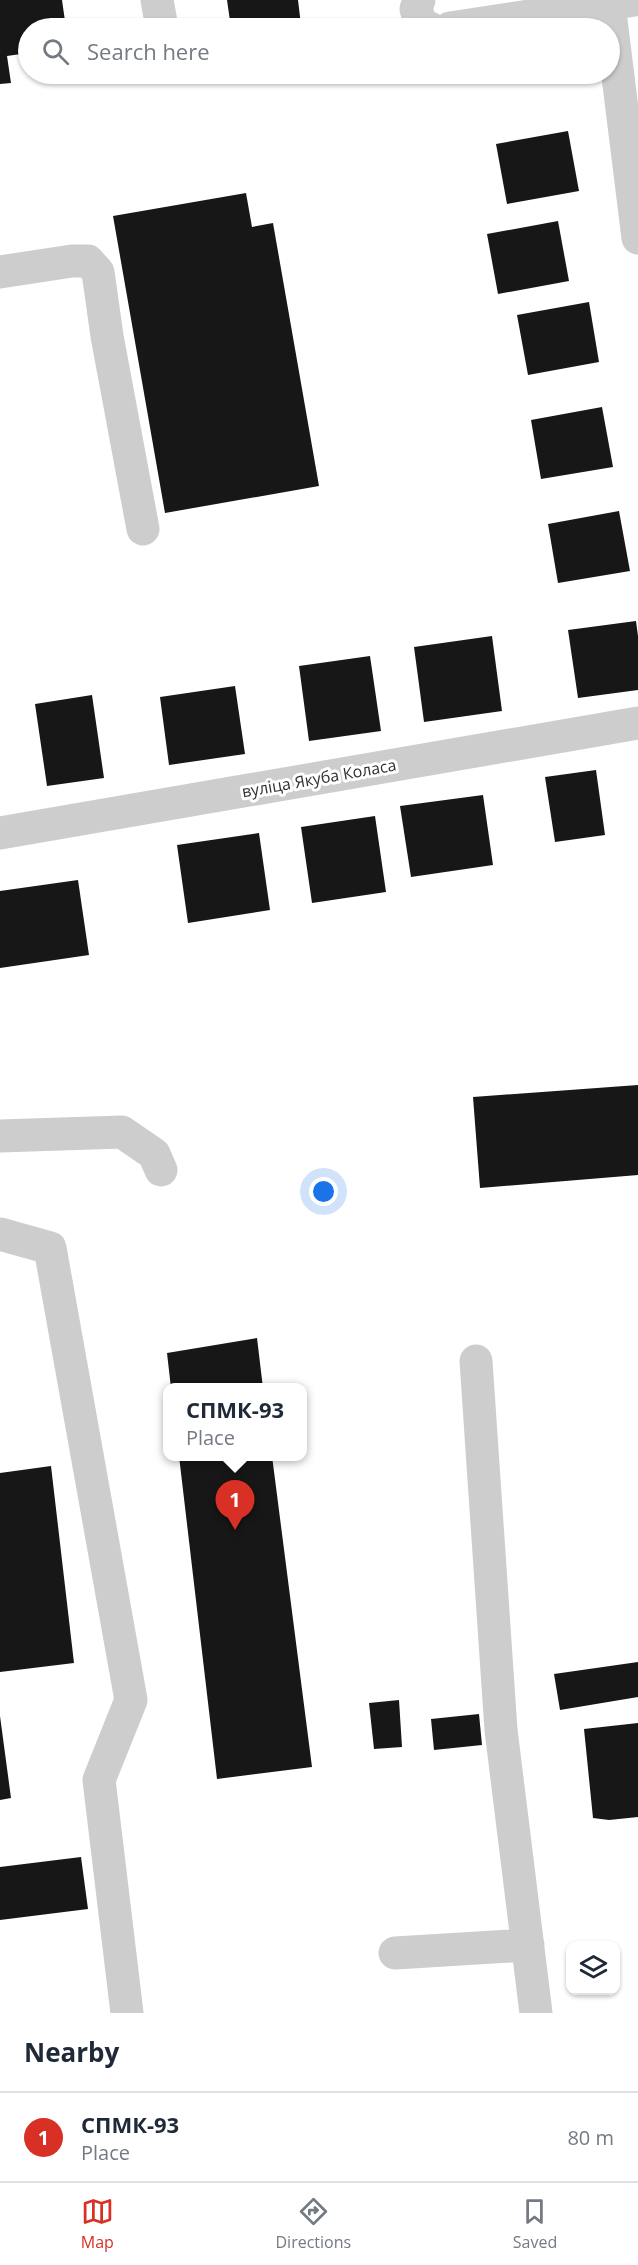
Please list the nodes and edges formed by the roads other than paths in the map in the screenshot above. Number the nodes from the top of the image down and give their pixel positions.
1 (158, 0) edge
2 (419, 0) edge
3 (622, 2) edge
4 (161, 18) edge
5 (420, 18) edge
6 (516, 18) edge
7 (638, 238) edge
8 (0, 272) edge
9 (143, 529) dead end
10 (638, 723) edge
11 (0, 833) edge
12 (0, 1136) edge
13 (161, 1170) dead end
14 (0, 1234) edge
15 (476, 1361) dead end
16 (528, 1945) junction
17 (395, 1953) dead end
18 (127, 2013) edge
19 (536, 2013) edge

1 - 4 street
2 - 5 street
3 - 6 street
3 - 7 street
8 - 9 street
10 - 11 street, вуліца Якуба Коласа
12 - 13 street
14 - 18 street
15 - 16 street
16 - 17 street
16 - 19 street

